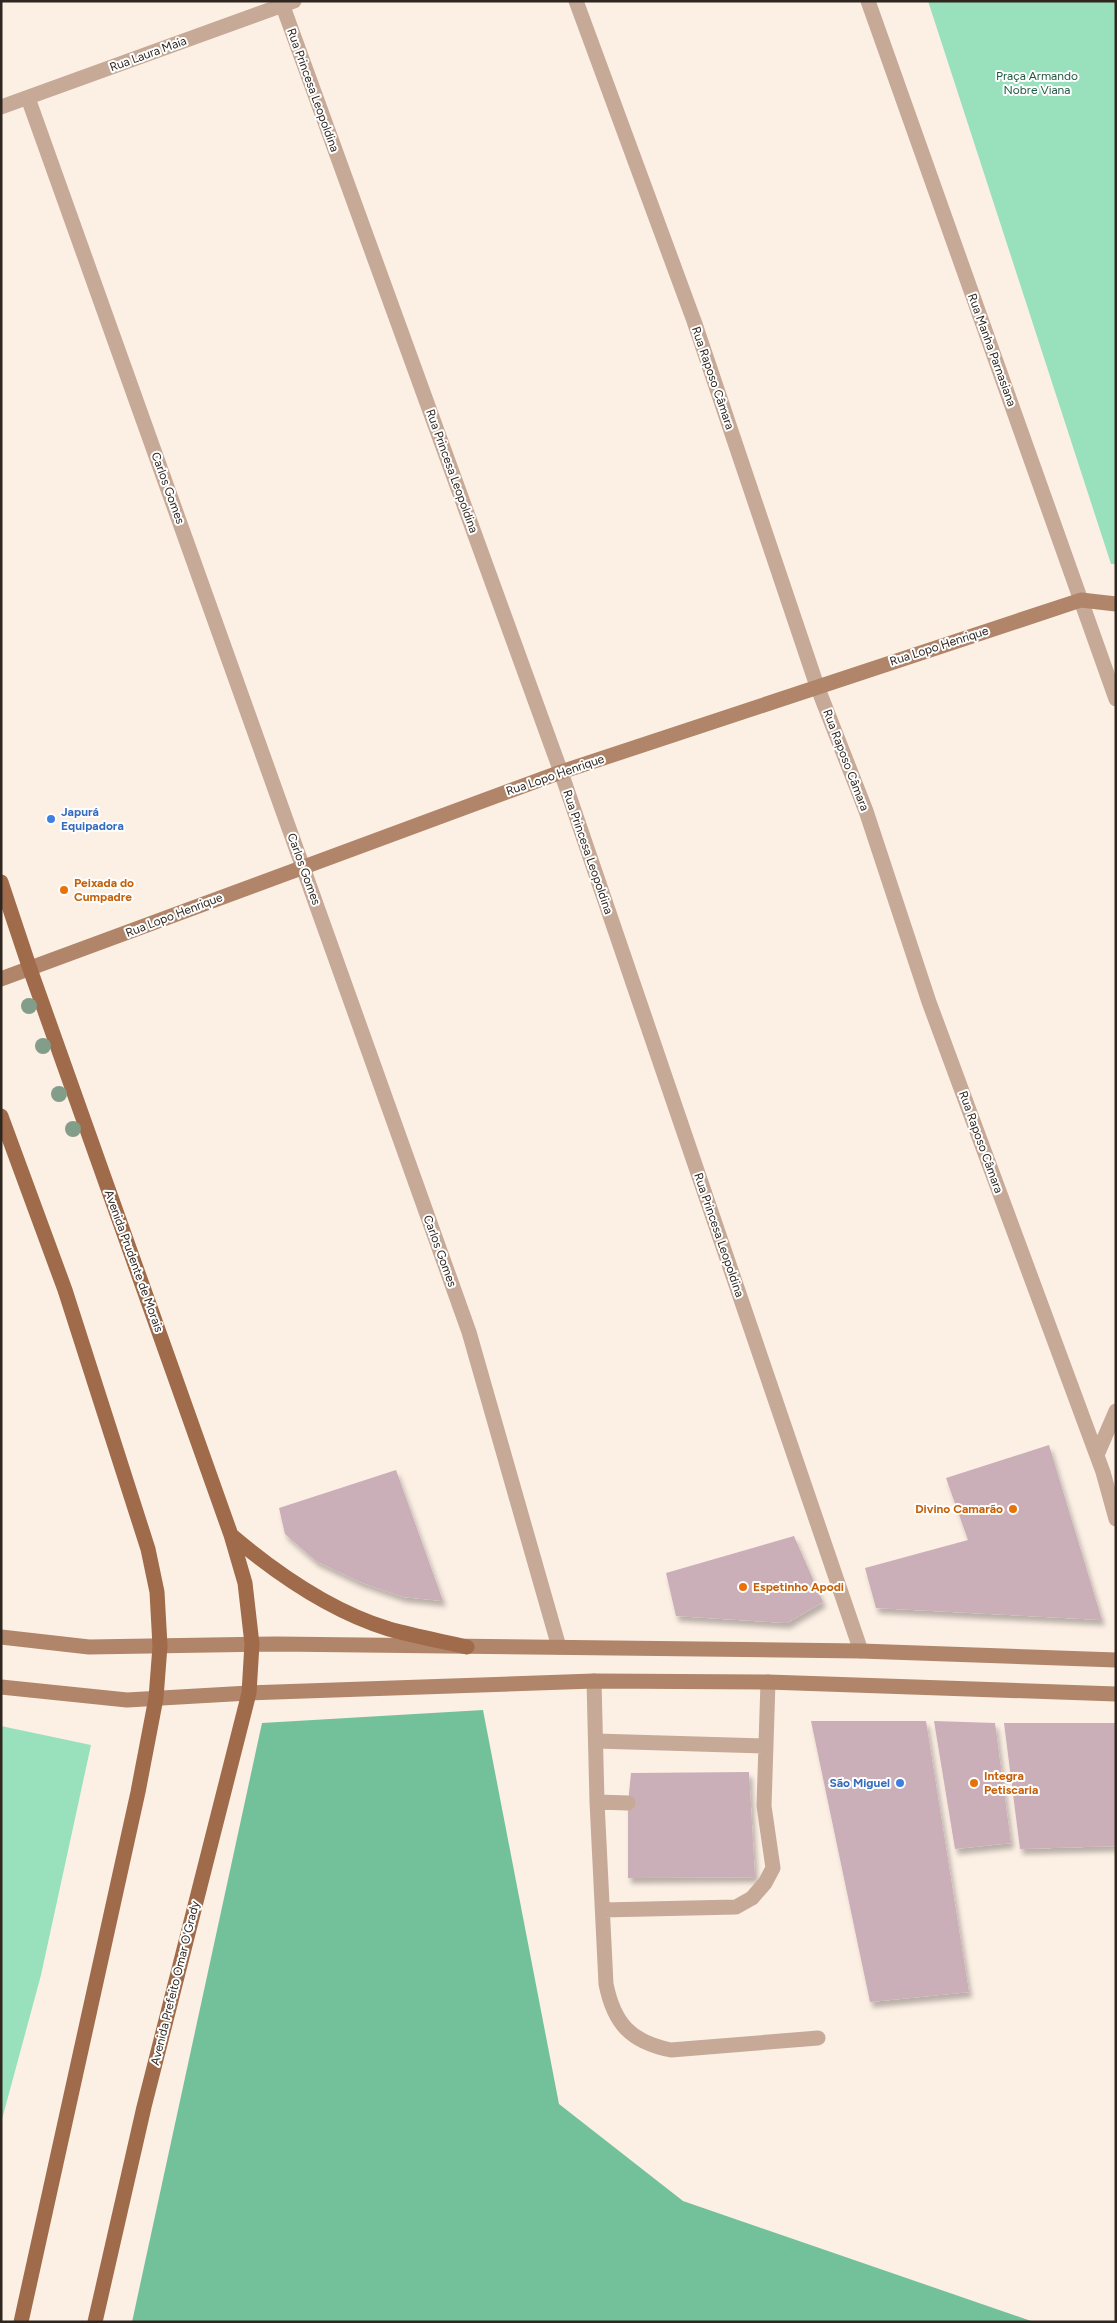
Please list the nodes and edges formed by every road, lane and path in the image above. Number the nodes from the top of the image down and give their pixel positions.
1 (576, 1) edge
2 (868, 1) edge
3 (286, 3) edge
4 (28, 98) junction
5 (1, 107) edge
6 (1081, 600) junction
7 (1116, 604) edge
8 (817, 686) junction
9 (1116, 699) edge
10 (561, 772) junction
11 (303, 866) junction
12 (1, 882) edge
13 (30, 969) junction
14 (1, 979) edge
15 (1, 1116) edge
16 (1116, 1411) edge
17 (1097, 1455) junction
18 (1109, 1473) edge
19 (1116, 1519) edge
20 (231, 1536) junction
21 (1, 1636) edge
22 (252, 1644) junction
23 (160, 1646) junction
24 (468, 1647) junction
25 (559, 1647) junction
26 (861, 1651) junction
27 (1116, 1660) edge
28 (594, 1681) junction
29 (768, 1682) junction
30 (1, 1687) edge
31 (248, 1693) junction
32 (1116, 1694) edge
33 (156, 1698) junction
34 (596, 1741) junction
35 (766, 1746) junction
36 (597, 1802) junction
37 (628, 1803) dead end
38 (603, 1910) junction
39 (818, 2038) dead end
40 (21, 2322) edge
41 (95, 2322) edge

1 - 8 street, Rua Raposo Câmara
2 - 6 street, Rua Manha Parnasiana
3 - 4 street, Rua Laura Maia
3 - 10 street, Rua Princesa Leopoldina
4 - 5 street, Rua Laura Maia
4 - 11 street, Carlos Gomes
6 - 7 main road, Rua Lopo Henrique
6 - 8 main road, Rua Lopo Henrique
6 - 9 street, Rua Manha Parnasiana
8 - 10 main road, Rua Lopo Henrique
8 - 17 street, Rua Raposo Câmara
10 - 11 main road, Rua Lopo Henrique
10 - 26 street, Rua Princesa Leopoldina
11 - 13 main road, Rua Lopo Henrique
11 - 25 street, Carlos Gomes
12 - 13 main road, Avenida Prudente de Morais
13 - 14 main road, Rua Lopo Henrique
13 - 20 main road, Avenida Prudente de Morais
15 - 23 main road
16 - 17 street
17 - 18 street, Rua Raposo Câmara
18 - 19 street, Rua Raposo Câmara
20 - 22 main road, Avenida Prudente de Morais
20 - 24 main road
21 - 23 main road
22 - 23 main road
22 - 24 main road
22 - 31 main road, Avenida Prefeito Omar O'Grady
23 - 33 main road
24 - 25 main road
25 - 26 main road
26 - 27 main road
28 - 29 main road
28 - 31 main road
28 - 34 street
29 - 32 main road
29 - 35 street
30 - 33 main road
31 - 33 main road
31 - 41 main road, Avenida Prefeito Omar O'Grady
33 - 40 main road
34 - 35 street
34 - 36 street
35 - 38 street
36 - 37 street
36 - 38 street
38 - 39 street

